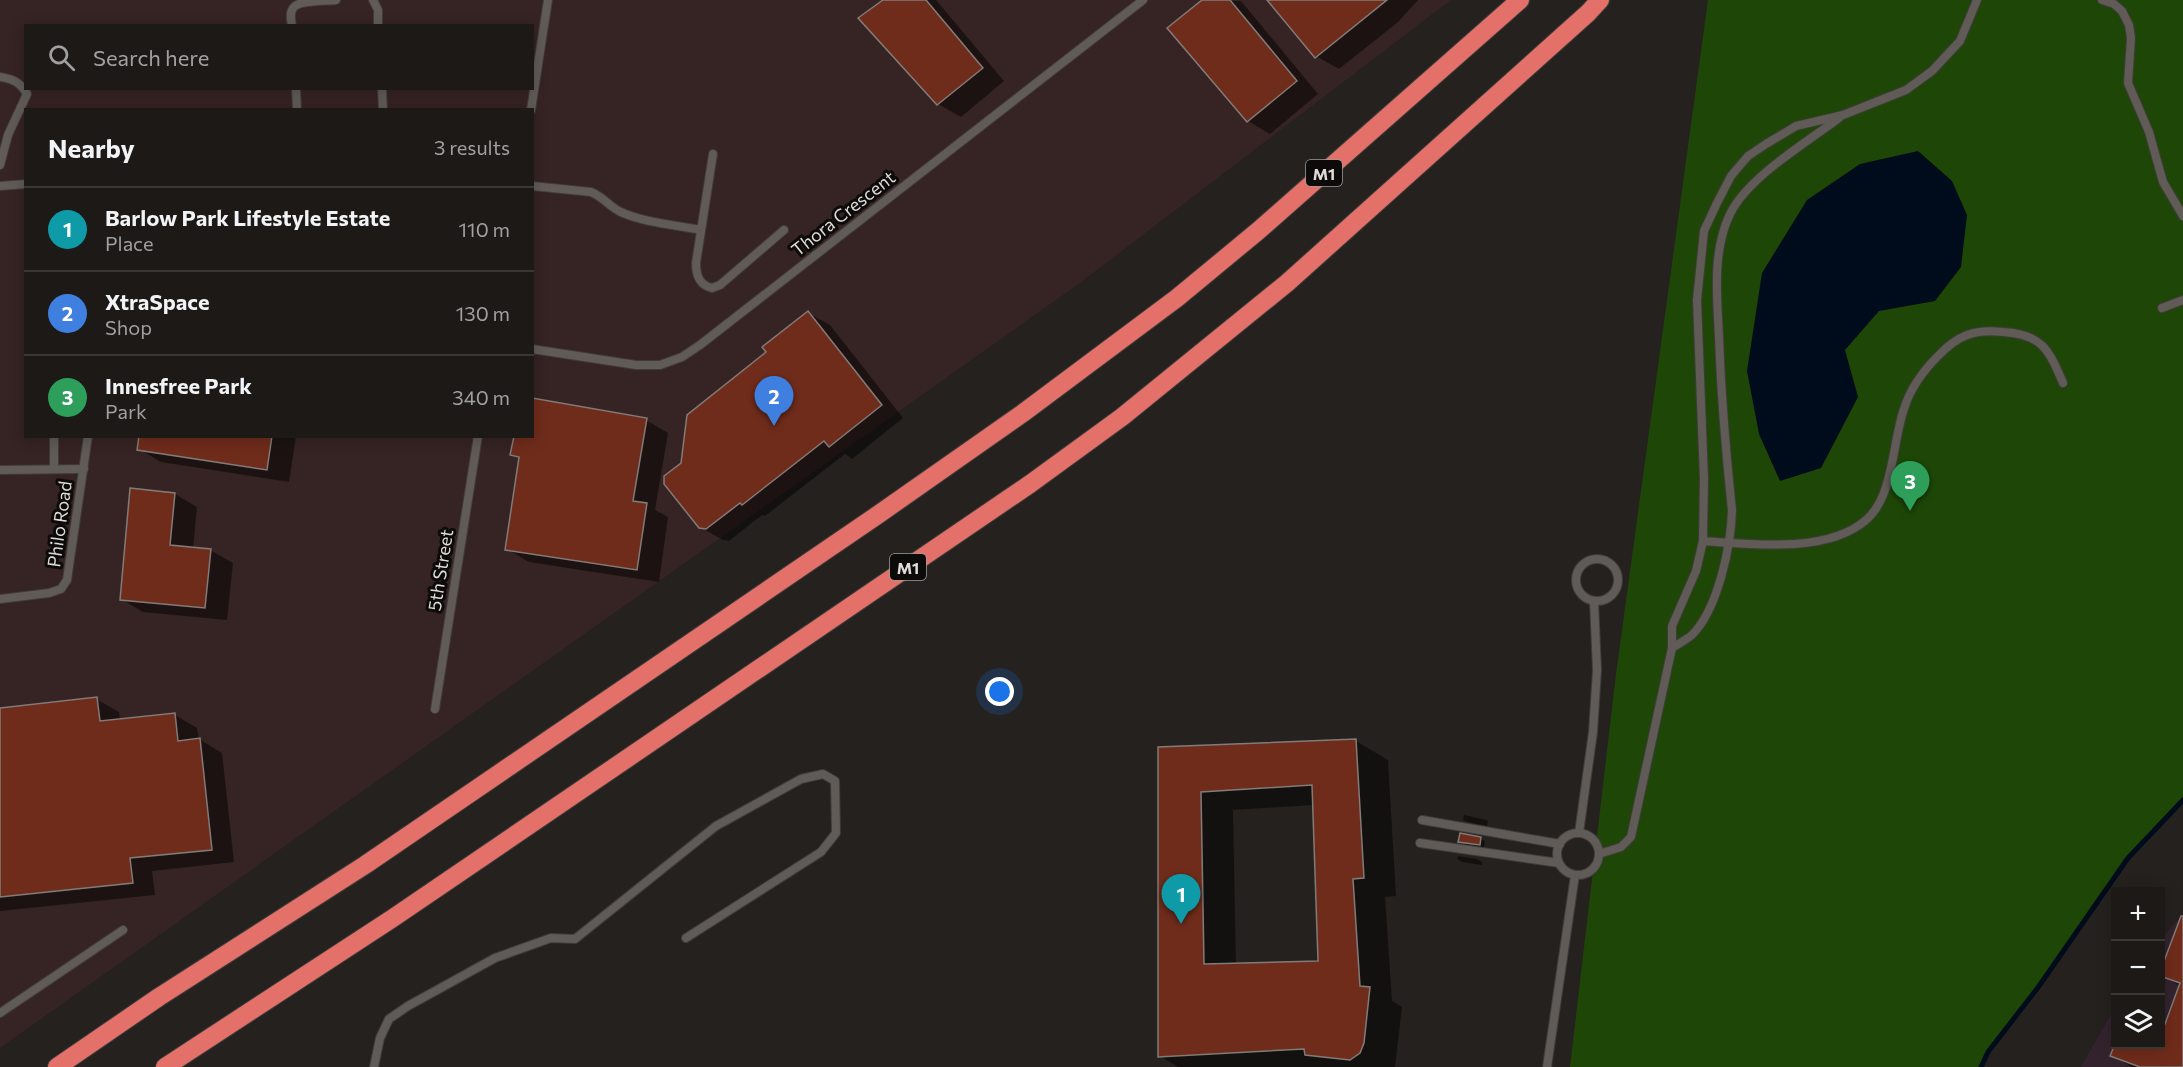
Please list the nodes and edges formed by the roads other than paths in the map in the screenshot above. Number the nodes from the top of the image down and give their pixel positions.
1 (336, 0) edge
2 (373, 0) edge
3 (548, 0) edge
4 (1143, 0) edge
5 (1520, 0) edge
6 (1600, 0) edge
7 (1977, 0) edge
8 (2102, 0) edge
9 (291, 24) edge
10 (378, 24) edge
11 (0, 76) edge
12 (24, 89) edge
13 (25, 90) edge
14 (296, 90) edge
15 (382, 90) edge
16 (297, 108) edge
17 (383, 108) edge
18 (531, 108) edge
19 (1843, 115) junction
20 (713, 154) dead end
21 (0, 165) edge
22 (24, 184) edge
23 (0, 186) edge
24 (534, 186) edge
25 (2183, 216) edge
26 (701, 230) junction
27 (784, 230) dead end
28 (2183, 300) edge
29 (2162, 308) dead end
30 (534, 349) edge
31 (2063, 383) dead end
32 (54, 438) edge
33 (88, 438) edge
34 (478, 438) edge
35 (54, 468) junction
36 (84, 468) junction
37 (0, 470) edge
38 (1703, 541) junction
39 (1729, 542) junction
40 (0, 598) edge
41 (1594, 601) junction
42 (1672, 648) junction
43 (435, 709) dead end
44 (1422, 820) dead end
45 (1579, 833) junction
46 (1420, 843) dead end
47 (1560, 843) junction
48 (1599, 854) junction
49 (1559, 863) junction
50 (1575, 874) junction
51 (123, 930) dead end
52 (686, 938) dead end
53 (0, 1013) edge
54 (57, 1067) edge
55 (165, 1067) edge
56 (374, 1067) edge
57 (1547, 1067) edge

1 - 9 lane
2 - 10 lane
3 - 18 lane
4 - 30 lane, Thora Crescent
5 - 54 highway, M1
6 - 55 highway, M1
7 - 19 lane
8 - 25 lane
11 - 12 lane
13 - 21 lane
14 - 16 lane
15 - 17 lane
19 - 38 lane
19 - 39 lane
20 - 26 lane
22 - 23 lane
24 - 26 lane
26 - 27 lane
28 - 29 lane
31 - 39 lane
32 - 35 lane
33 - 36 lane, Philo Road
34 - 43 lane, 5th Street
35 - 36 lane
35 - 37 lane
36 - 40 lane, Philo Road
38 - 39 lane
38 - 42 lane
39 - 42 lane
41 - 41 lane
41 - 45 lane
42 - 48 lane
44 - 47 lane
45 - 47 lane
45 - 48 lane
46 - 49 lane
47 - 49 lane
48 - 50 lane
49 - 50 lane
50 - 57 lane
51 - 53 lane
52 - 56 lane

